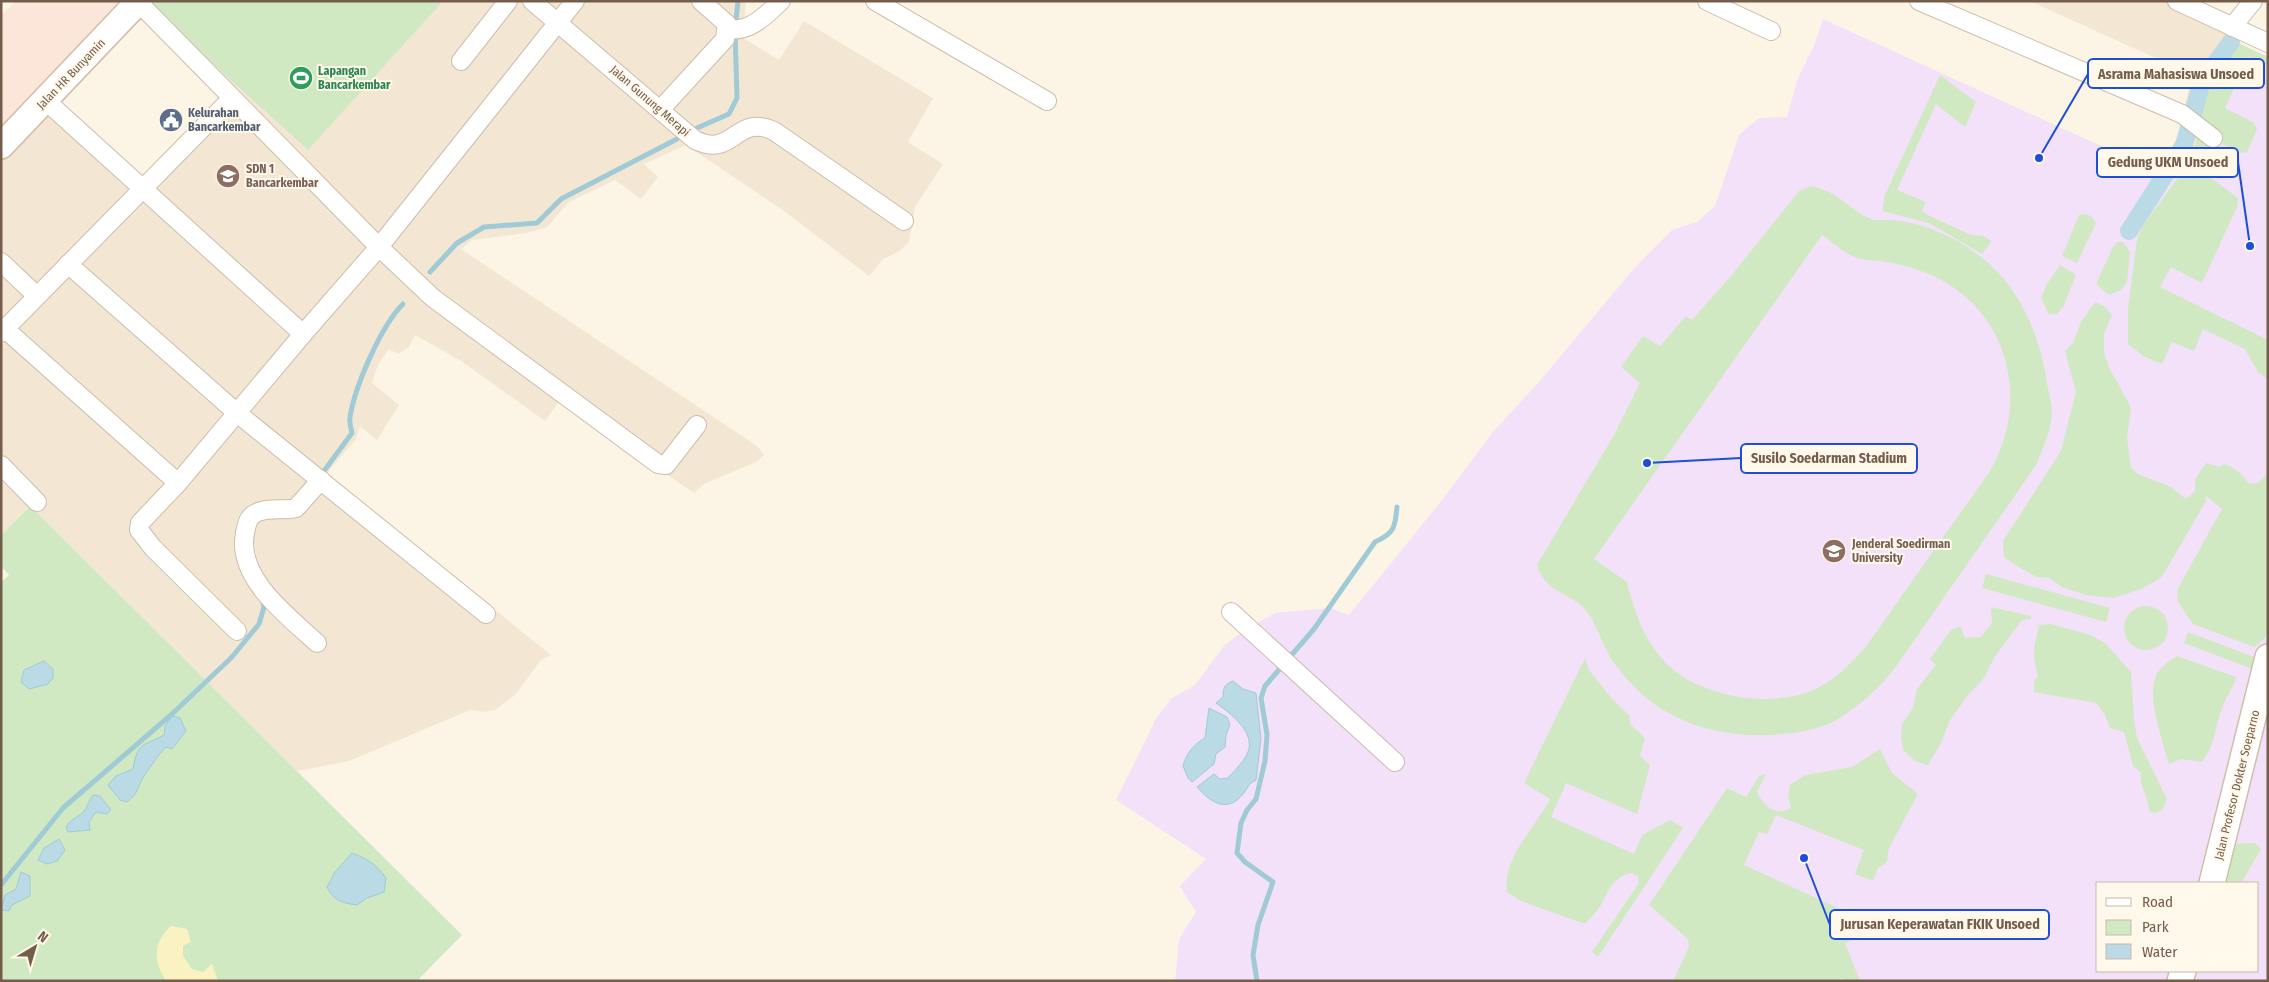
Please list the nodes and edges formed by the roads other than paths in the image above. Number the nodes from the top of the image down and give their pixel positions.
1 (508, 1) edge
2 (532, 1) edge
3 (575, 1) edge
4 (701, 1) edge
5 (781, 1) edge
6 (875, 1) edge
7 (1707, 1) edge
8 (1919, 1) edge
9 (2177, 1) edge
10 (2253, 1) edge
11 (138, 2) edge
12 (557, 22) junction
13 (2232, 27) junction
14 (733, 30) junction
15 (1771, 31) dead end
16 (2268, 43) edge
17 (461, 61) dead end
18 (232, 98) junction
19 (45, 100) junction
20 (1047, 102) dead end
21 (660, 110) junction
22 (2207, 133) dead end
23 (1, 146) edge
24 (142, 189) junction
25 (904, 221) dead end
26 (379, 247) junction
27 (1, 262) edge
28 (68, 264) junction
29 (37, 296) junction
30 (3, 331) edge
31 (303, 334) junction
32 (237, 413) junction
33 (697, 424) dead end
34 (1, 465) edge
35 (321, 480) junction
36 (178, 483) junction
37 (36, 502) dead end
38 (1231, 612) dead end
39 (486, 614) dead end
40 (237, 631) dead end
41 (317, 643) dead end
42 (2268, 658) edge
43 (1395, 762) dead end
44 (2212, 882) edge

1 - 17 street
2 - 12 street, Jalan Gunung Merapi
3 - 12 street
4 - 14 street
5 - 14 street
6 - 20 street
7 - 15 street
8 - 22 street
9 - 13 street
10 - 13 street
11 - 18 street
11 - 19 street, Jalan HR Bunyamin
12 - 21 street, Jalan Gunung Merapi
12 - 26 street
13 - 16 street
14 - 21 street
18 - 24 street
18 - 26 street
19 - 23 street, Jalan HR Bunyamin
19 - 24 street
21 - 25 street, Jalan Gunung Merapi
24 - 28 street
24 - 31 street
26 - 31 street
26 - 33 street
27 - 29 street
28 - 29 street
28 - 32 street
29 - 30 street
30 - 36 street
31 - 32 street
32 - 35 street
32 - 36 street
34 - 37 street
35 - 39 street
35 - 41 street
36 - 40 street
38 - 43 street
42 - 44 street, Jalan Profesor Dokter Soeparno

